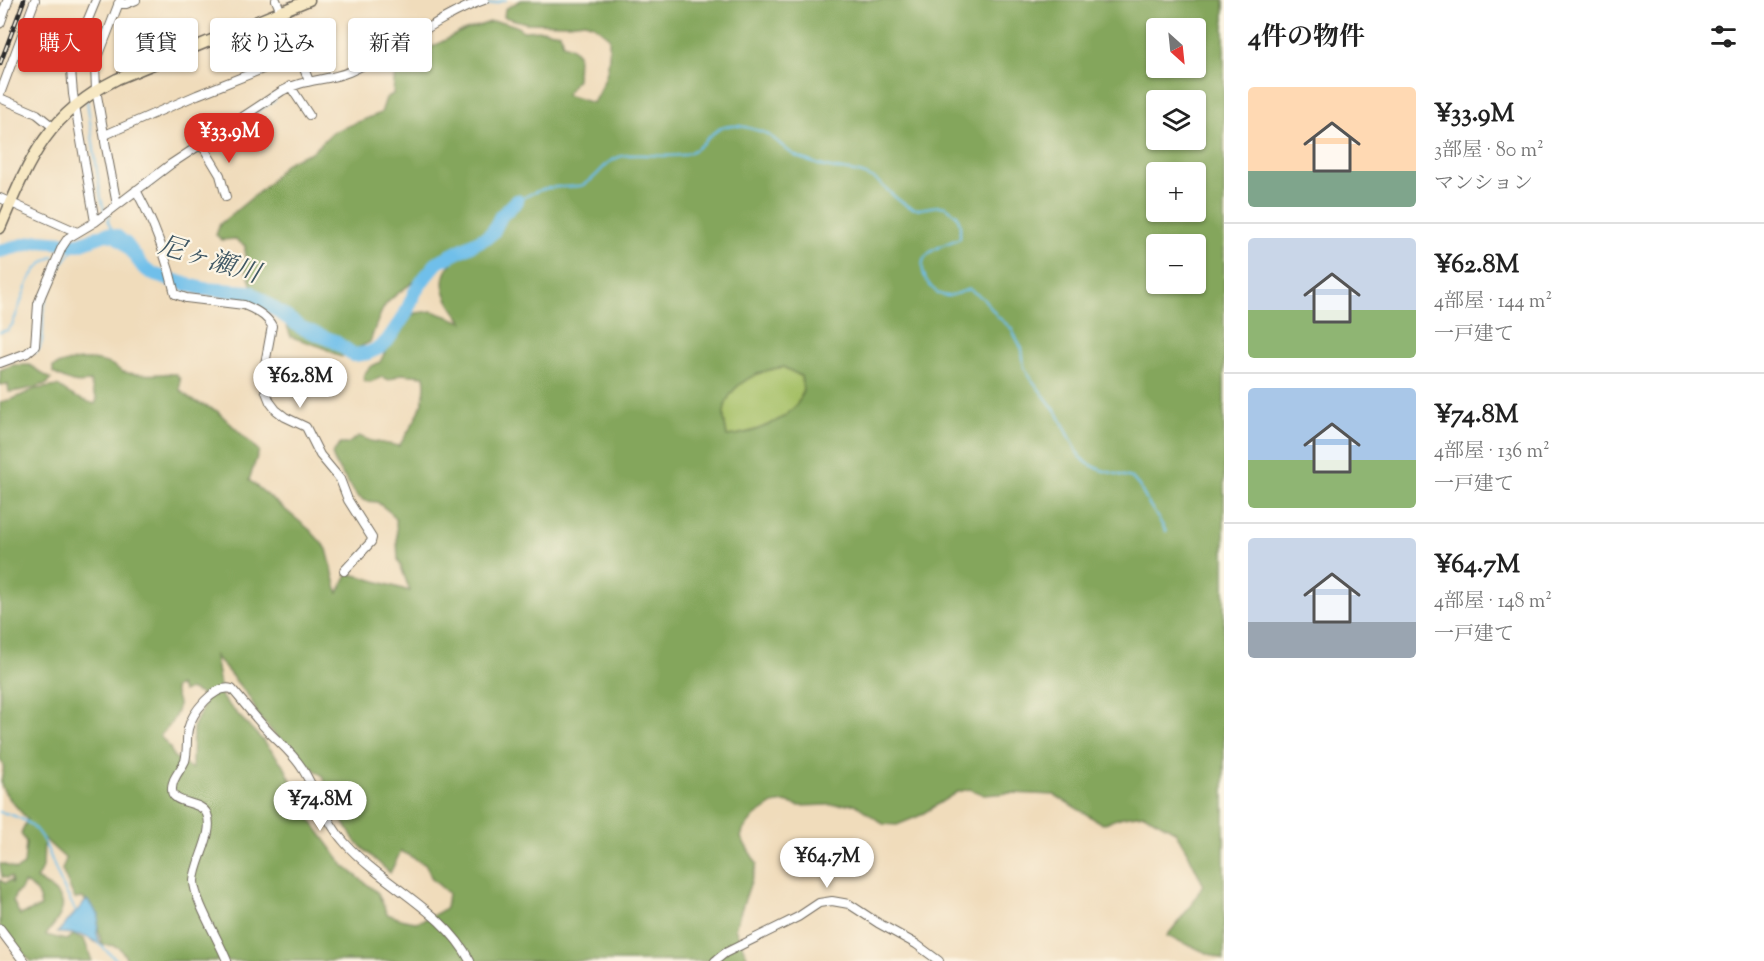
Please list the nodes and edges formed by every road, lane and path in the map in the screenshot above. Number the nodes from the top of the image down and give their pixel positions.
1 (8, 0) edge
2 (36, 0) edge
3 (96, 0) edge
4 (136, 0) edge
5 (276, 0) edge
6 (309, 0) edge
7 (484, 0) edge
8 (119, 2) edge
9 (281, 11) junction
10 (29, 18) edge
11 (88, 18) edge
12 (284, 18) edge
13 (0, 23) edge
14 (18, 48) edge
15 (71, 72) edge
16 (255, 72) edge
17 (305, 72) edge
18 (309, 81) junction
19 (290, 86) junction
20 (90, 94) junction
21 (0, 96) edge
22 (74, 105) junction
23 (309, 115) dead end
24 (53, 127) junction
25 (105, 140) junction
26 (202, 145) junction
27 (136, 190) junction
28 (226, 197) dead end
29 (5, 201) edge
30 (117, 205) junction
31 (98, 220) junction
32 (0, 228) edge
33 (77, 232) junction
34 (0, 363) edge
35 (344, 571) dead end
36 (0, 929) edge
37 (24, 961) edge
38 (227, 961) edge
39 (471, 961) edge
40 (715, 961) edge
41 (939, 961) edge

1 - 13 street
2 - 10 street
3 - 11 street
4 - 8 street
5 - 9 street
6 - 9 main road
7 - 18 street
8 - 20 street
9 - 12 street
9 - 20 main road
14 - 21 street
15 - 22 street
16 - 25 street
17 - 18 street
18 - 19 street
19 - 23 street
19 - 26 street
20 - 22 main road
20 - 25 street
21 - 24 street
22 - 24 main road
22 - 31 street
24 - 29 main road
25 - 30 street
26 - 27 street
26 - 28 street
27 - 30 street
27 - 35 street
29 - 32 main road
29 - 33 street
30 - 31 street
31 - 33 street
33 - 34 street
36 - 37 street
38 - 39 street
40 - 41 street

